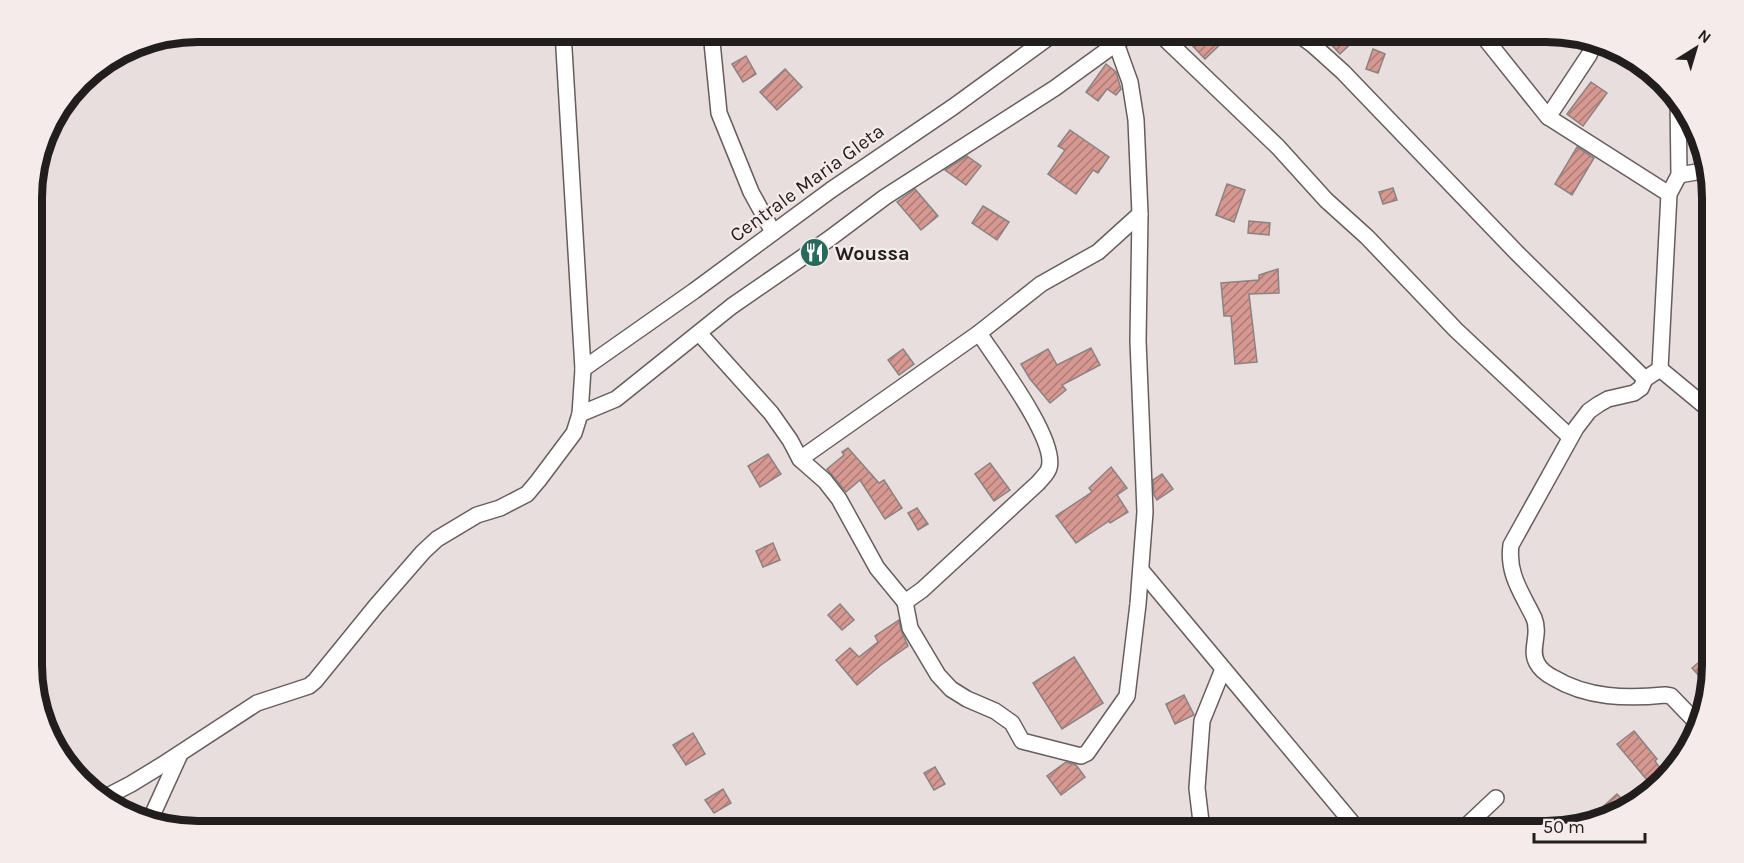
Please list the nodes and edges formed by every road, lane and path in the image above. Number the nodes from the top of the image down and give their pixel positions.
1 (565, 42) edge
2 (712, 42) edge
3 (1042, 42) edge
4 (1108, 42) edge
5 (1116, 42) edge
6 (1168, 42) edge
7 (1309, 42) edge
8 (1488, 42) edge
9 (1592, 49) edge
10 (1678, 116) edge
11 (1548, 117) junction
12 (1700, 171) edge
13 (1679, 175) junction
14 (1669, 194) junction
15 (1140, 214) junction
16 (773, 232) junction
17 (699, 333) junction
18 (979, 333) junction
19 (583, 369) junction
20 (1660, 369) junction
21 (1645, 379) junction
22 (1702, 404) edge
23 (580, 414) junction
24 (1570, 437) junction
25 (800, 459) junction
26 (1141, 570) junction
27 (905, 602) junction
28 (1222, 669) junction
29 (1693, 718) edge
30 (180, 754) junction
31 (111, 795) edge
32 (1496, 798) dead end
33 (152, 814) edge
34 (1201, 821) edge
35 (1351, 821) edge
36 (1472, 821) edge

1 - 19 street
2 - 16 street
3 - 16 street, Centrale Maria Gleta
4 - 17 street
5 - 15 street
6 - 24 street
7 - 21 street
8 - 11 street
9 - 11 street
10 - 13 street
11 - 14 street
12 - 13 street
13 - 14 street
14 - 20 street
15 - 18 street
15 - 26 street
16 - 19 street, Centrale Maria Gleta
17 - 23 street
17 - 25 street
18 - 25 street
18 - 27 street
19 - 23 street
20 - 21 street
20 - 22 street
21 - 24 street
23 - 30 street
24 - 29 street
25 - 27 street
26 - 27 street
26 - 28 street
28 - 34 street
28 - 35 street
30 - 31 street
30 - 33 street
32 - 36 street

